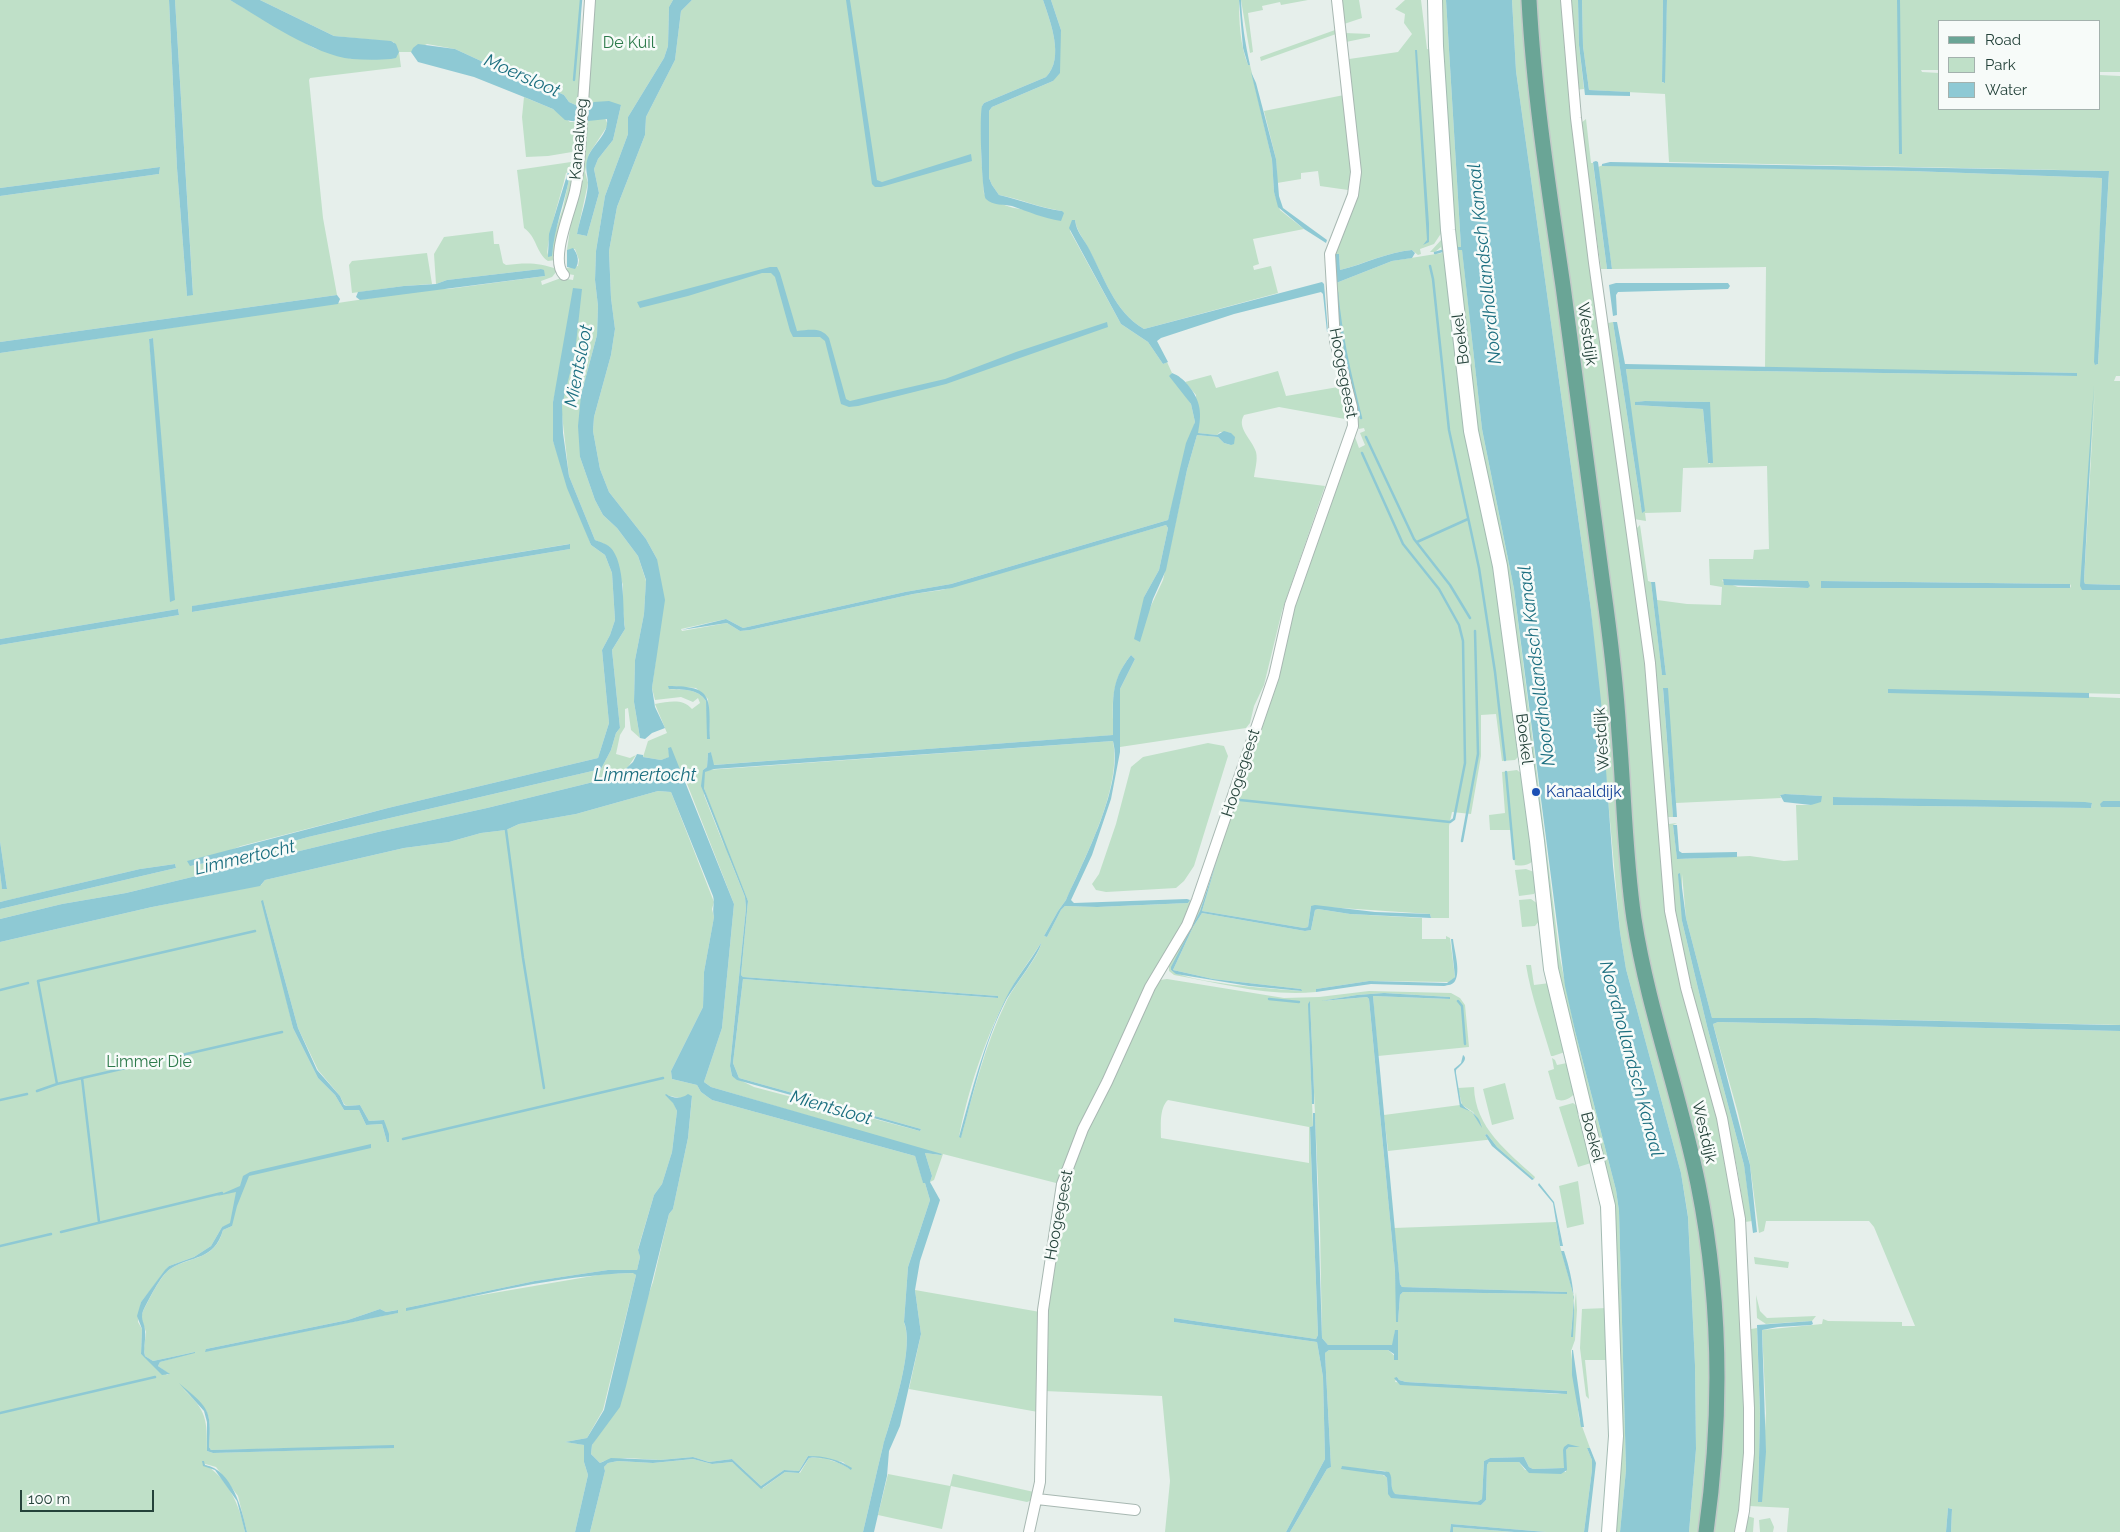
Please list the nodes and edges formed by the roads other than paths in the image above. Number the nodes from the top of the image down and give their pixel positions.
1 (590, 0) edge
2 (1337, 0) edge
3 (1435, 0) edge
4 (1529, 0) edge
5 (1566, 0) edge
6 (564, 275) dead end
7 (1037, 1499) junction
8 (1135, 1510) dead end
9 (1029, 1532) edge
10 (1610, 1532) edge
11 (1706, 1532) edge
12 (1740, 1532) edge

1 - 6 street, Kanaalweg
2 - 7 street, Hoogegeest
3 - 10 street, Boekel
4 - 11 main road, Westdijk
5 - 12 street, Westdijk
7 - 8 street
7 - 9 street, Hoogegeest

